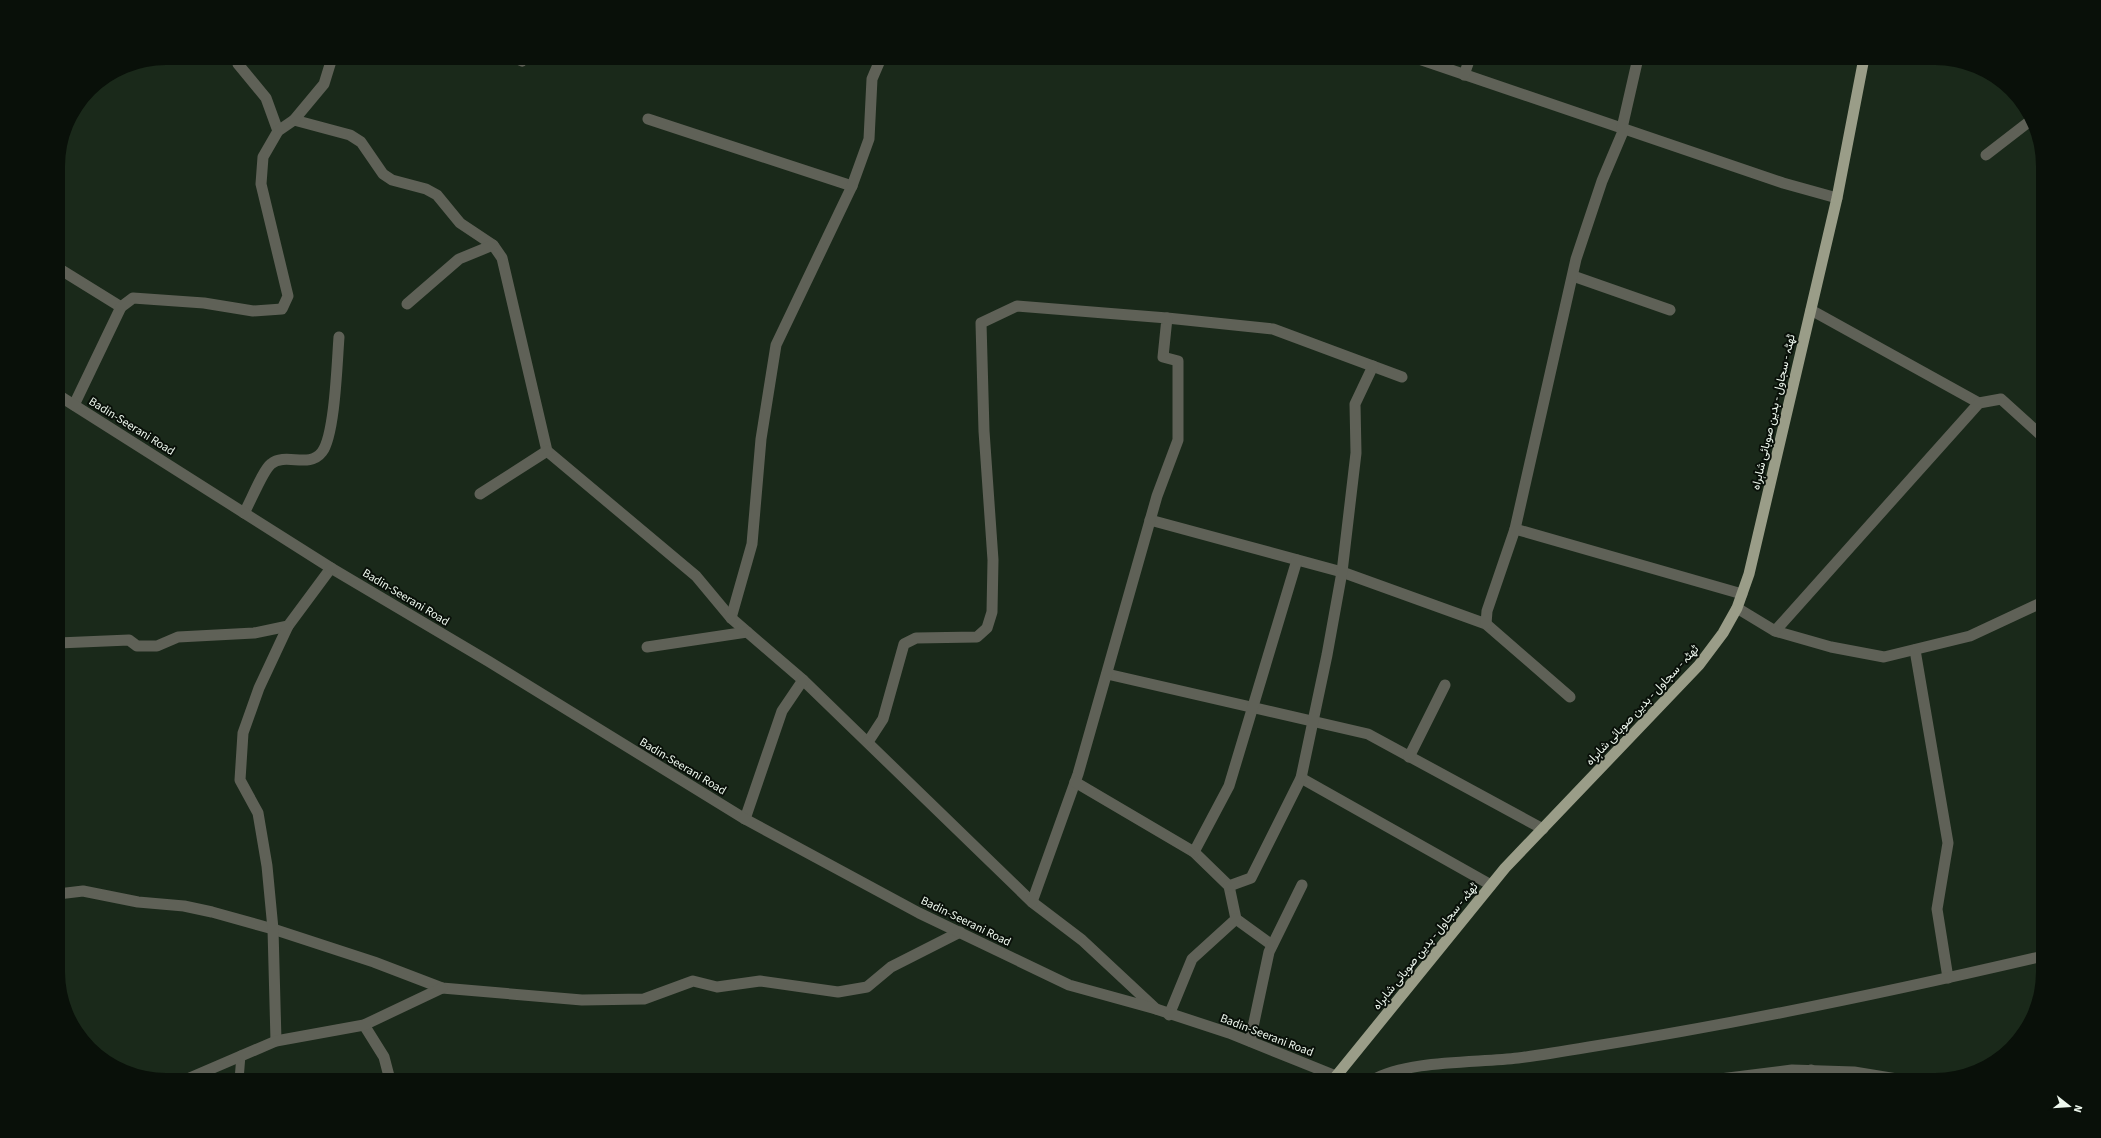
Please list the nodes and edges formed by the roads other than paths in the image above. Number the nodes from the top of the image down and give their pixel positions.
1 (239, 65) edge
2 (330, 65) edge
3 (878, 65) edge
4 (1436, 65) edge
5 (1468, 65) edge
6 (1636, 65) edge
7 (1863, 65) edge
8 (1464, 75) junction
9 (648, 119) dead end
10 (294, 120) junction
11 (2027, 123) edge
12 (1624, 129) junction
13 (278, 131) junction
14 (1986, 156) dead end
15 (852, 186) junction
16 (1837, 198) junction
17 (493, 245) junction
18 (65, 272) edge
19 (1573, 276) junction
20 (407, 304) dead end
21 (121, 307) junction
22 (1670, 310) dead end
23 (1811, 310) junction
24 (1166, 318) junction
25 (339, 337) dead end
26 (1373, 366) junction
27 (1402, 377) dead end
28 (65, 399) edge
29 (1979, 403) junction
30 (74, 405) junction
31 (2036, 431) edge
32 (547, 451) junction
33 (480, 494) dead end
34 (244, 513) junction
35 (1150, 520) junction
36 (1515, 529) junction
37 (1297, 560) junction
38 (331, 568) junction
39 (1342, 572) junction
40 (1742, 594) junction
41 (2036, 605) edge
42 (1737, 608) junction
43 (731, 618) junction
44 (1486, 624) junction
45 (288, 626) junction
46 (1775, 631) junction
47 (747, 632) junction
48 (65, 644) edge
49 (647, 647) dead end
50 (1915, 650) junction
51 (1107, 674) junction
52 (803, 680) junction
53 (1445, 686) dead end
54 (1570, 697) dead end
55 (1252, 707) junction
56 (1313, 721) junction
57 (868, 742) junction
58 (1409, 757) junction
59 (1301, 778) junction
60 (1075, 782) junction
61 (745, 819) junction
62 (1543, 829) junction
63 (1194, 852) junction
64 (1302, 885) dead end
65 (1492, 885) junction
66 (1229, 886) junction
67 (65, 893) edge
68 (1032, 902) junction
69 (1236, 919) junction
70 (273, 929) junction
71 (960, 932) junction
72 (1272, 945) junction
73 (2036, 958) edge
74 (1948, 978) junction
75 (442, 988) junction
76 (1156, 1009) junction
77 (1169, 1014) junction
78 (364, 1024) junction
79 (276, 1041) junction
80 (1250, 1041) junction
81 (241, 1055) junction
82 (201, 1073) edge
83 (240, 1073) edge
84 (388, 1073) edge
85 (1323, 1073) edge
86 (1338, 1073) edge
87 (1390, 1073) edge
88 (1763, 1073) edge
89 (1794, 1073) edge
90 (1840, 1073) edge
91 (1860, 1073) edge

1 - 13 street
2 - 10 street
3 - 15 street
4 - 8 street
5 - 8 street
6 - 12 street
7 - 16 main road, ٹھٹہ - سجاول - بدین صوبائی شاہراہ
8 - 12 street
9 - 15 street
10 - 13 street
10 - 17 street
11 - 14 street
12 - 16 street
12 - 19 street
13 - 21 street
15 - 43 street
16 - 23 main road, ٹھٹہ - سجاول - بدین صوبائی شاہراہ
17 - 20 street
17 - 32 street
18 - 21 street
19 - 22 street
19 - 36 street
21 - 30 street
23 - 29 street
23 - 40 main road, ٹھٹہ - سجاول - بدین صوبائی شاہراہ
24 - 26 street
24 - 35 street
24 - 57 street
25 - 34 street
26 - 27 street
26 - 39 street
28 - 30 street, Badin-Seerani Road
29 - 31 street
29 - 46 street
30 - 34 street, Badin-Seerani Road
32 - 33 street
32 - 43 street
34 - 38 street, Badin-Seerani Road
35 - 37 street
35 - 51 street
36 - 40 street
36 - 44 street
37 - 39 street
37 - 55 street
38 - 45 street
38 - 61 street, Badin-Seerani Road
39 - 44 street
39 - 56 street
40 - 42 main road, ٹھٹہ - سجاول - بدین صوبائی شاہراہ
41 - 50 street
42 - 46 street
42 - 62 main road, ٹھٹہ - سجاول - بدین صوبائی شاہراہ
43 - 47 street
44 - 54 street
45 - 48 street
45 - 70 street
46 - 50 street
47 - 49 street
47 - 52 street
50 - 74 street
51 - 55 street
51 - 60 street
52 - 57 street
52 - 61 street
53 - 58 street
55 - 56 street
55 - 63 street
56 - 58 street
56 - 59 street
57 - 68 street
58 - 62 street
59 - 65 street
59 - 66 street
60 - 63 street
60 - 68 street
61 - 71 street, Badin-Seerani Road
62 - 65 main road, ٹھٹہ - سجاول - بدین صوبائی شاہراہ
63 - 66 street
64 - 72 street
65 - 86 main road, ٹھٹہ - سجاول - بدین صوبائی شاہراہ
66 - 69 street
67 - 70 street
68 - 76 street
69 - 72 street
69 - 77 street
70 - 75 street
70 - 79 street
71 - 75 street
71 - 76 street, Badin-Seerani Road
72 - 80 street
73 - 74 street
74 - 87 street
75 - 78 street
76 - 77 street, Badin-Seerani Road
77 - 80 street, Badin-Seerani Road
78 - 79 street
78 - 84 street
79 - 81 street
80 - 85 street, Badin-Seerani Road
81 - 82 street
81 - 83 lane
88 - 89 street
90 - 91 street

